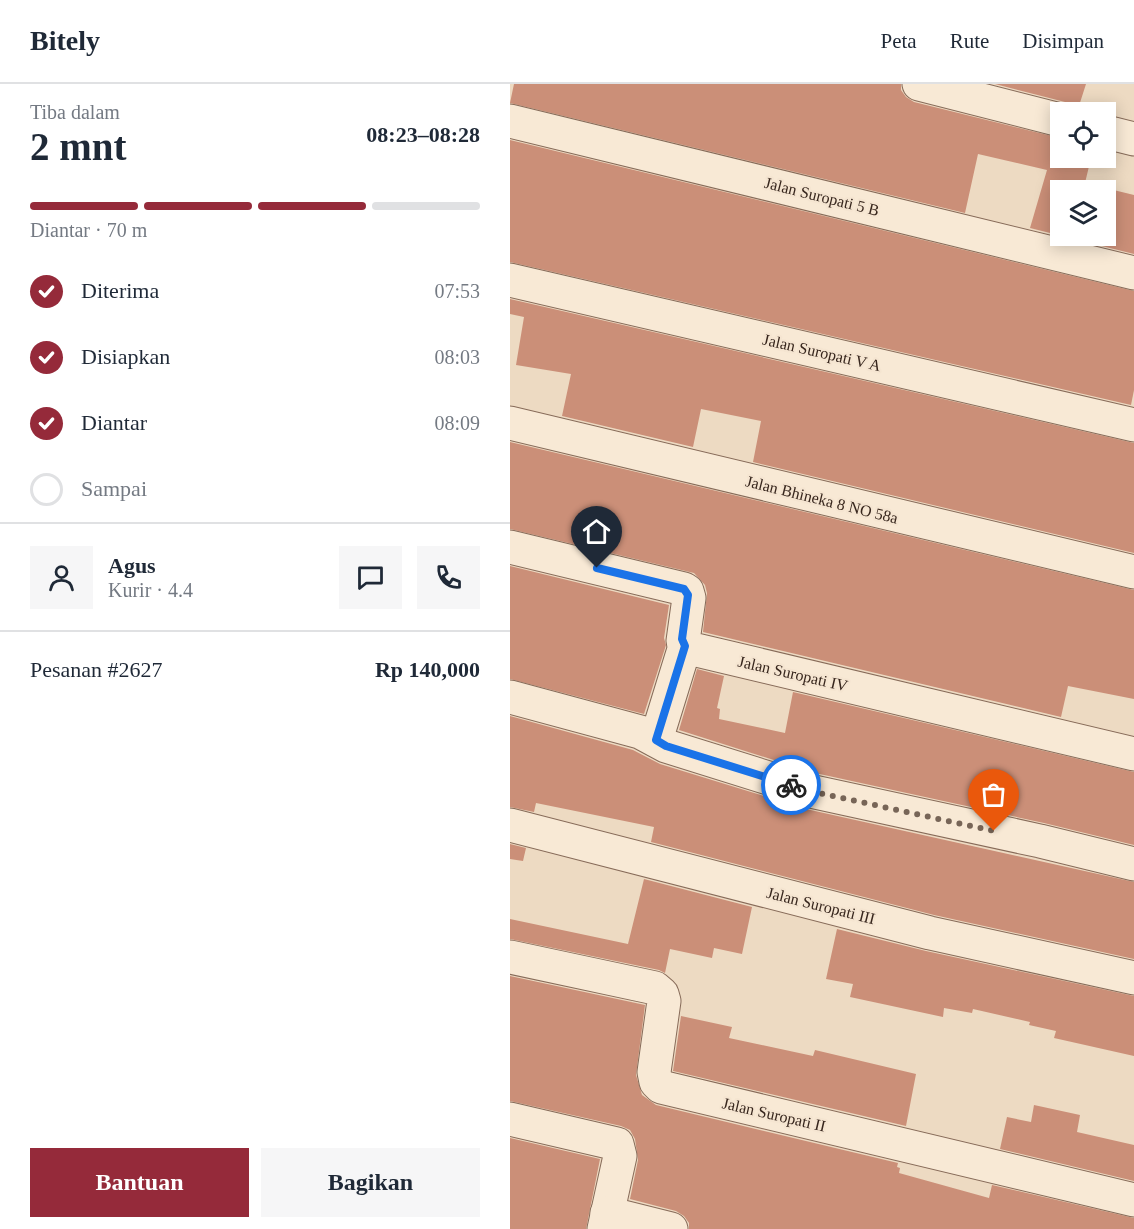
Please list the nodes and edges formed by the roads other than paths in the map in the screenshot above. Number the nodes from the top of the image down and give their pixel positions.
1 (918, 84) edge
2 (1050, 117) edge
3 (510, 121) edge
4 (1116, 134) edge
5 (1134, 139) edge
6 (1134, 273) edge
7 (510, 280) edge
8 (510, 423) edge
9 (1134, 425) edge
10 (510, 547) edge
11 (1134, 572) edge
12 (685, 646) junction
13 (510, 697) edge
14 (656, 740) junction
15 (1134, 754) edge
16 (510, 825) edge
17 (1134, 864) edge
18 (510, 957) edge
19 (1134, 978) edge
20 (510, 1119) edge
21 (1134, 1200) edge
22 (606, 1221) edge
23 (671, 1229) edge

1 - 2 street
3 - 6 street, Jalan Suropati 5 B
4 - 5 street
7 - 9 street, Jalan Suropati V A
8 - 11 street, Jalan Bhineka 8 NO 58a
10 - 12 street
12 - 14 street
12 - 15 street, Jalan Suropati IV
13 - 14 street
14 - 17 street
16 - 19 street, Jalan Suropati III
18 - 21 street, Jalan Suropati II
20 - 22 street
22 - 23 street

